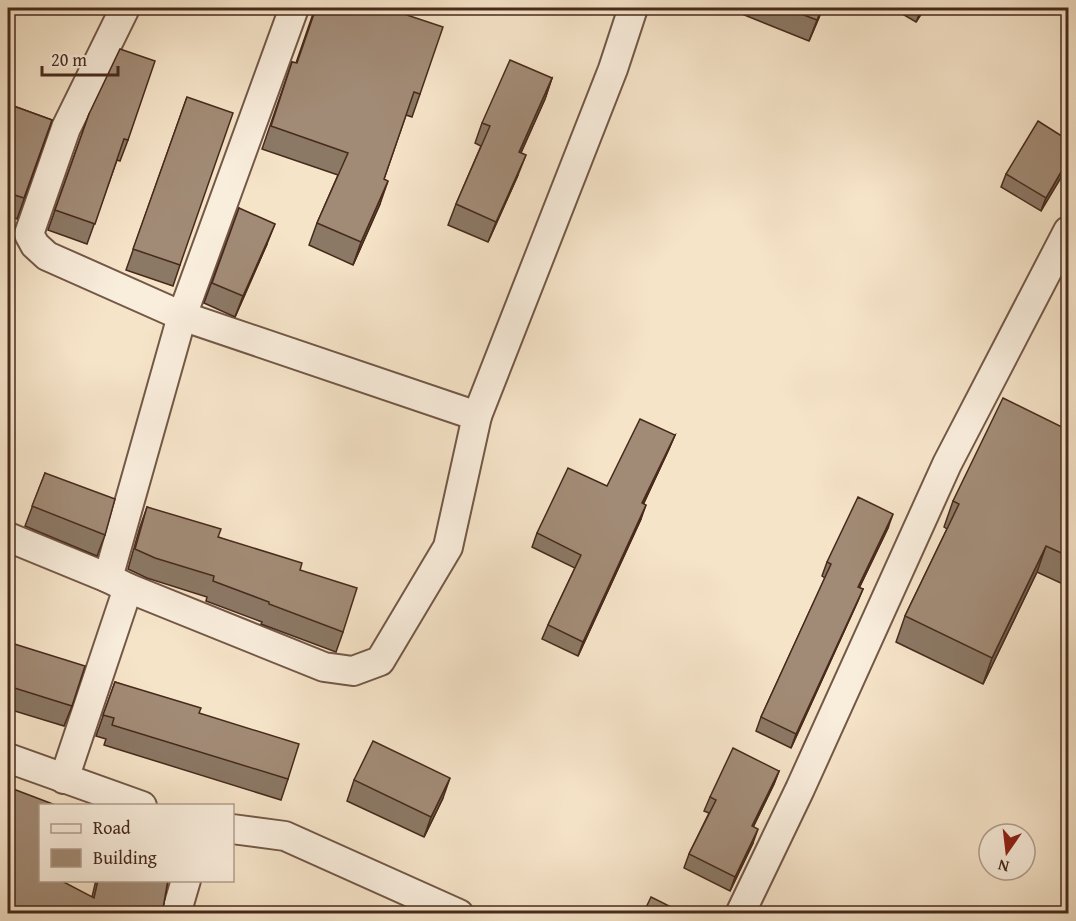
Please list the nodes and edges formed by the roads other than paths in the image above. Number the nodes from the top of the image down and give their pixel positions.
1 (125, 8) edge
2 (294, 8) edge
3 (633, 8) edge
4 (1068, 231) edge
5 (182, 316) junction
6 (477, 416) junction
7 (8, 537) edge
8 (118, 583) junction
9 (8, 758) edge
10 (64, 779) junction
11 (136, 804) edge
12 (234, 829) edge
13 (185, 882) edge
14 (176, 914) edge
15 (459, 914) edge
16 (740, 914) edge

1 - 5 street
2 - 5 street
3 - 6 street
4 - 16 street
5 - 6 street
5 - 8 street
6 - 8 street
7 - 8 street
8 - 10 street
9 - 10 street
10 - 11 street
12 - 15 street
13 - 14 street

